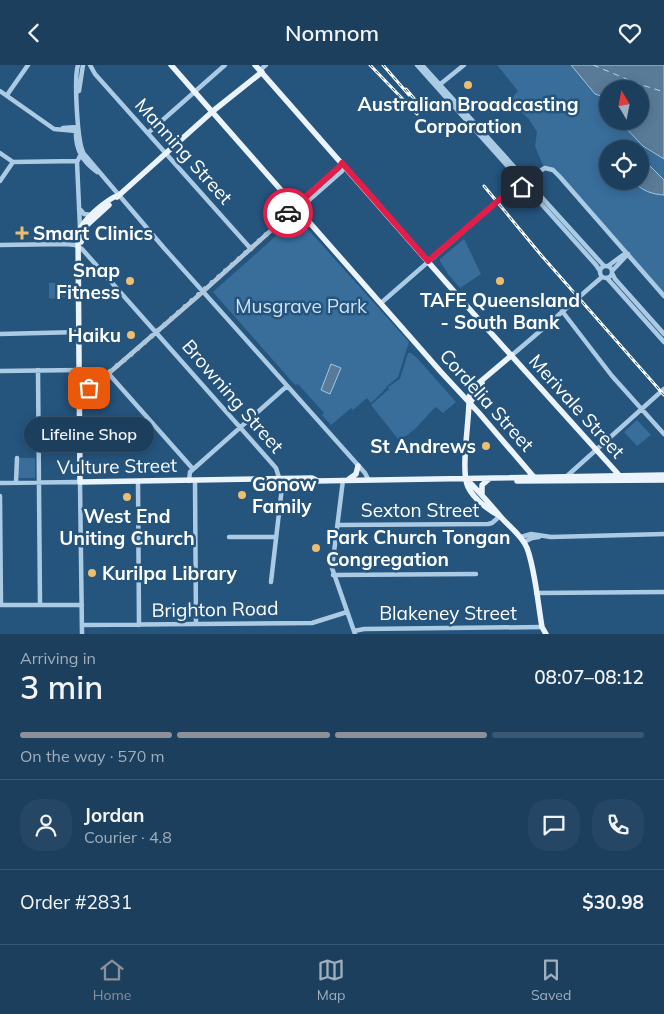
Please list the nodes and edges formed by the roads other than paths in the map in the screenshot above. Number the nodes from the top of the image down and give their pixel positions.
1 (28, 65) edge
2 (81, 65) edge
3 (90, 65) edge
4 (171, 65) edge
5 (225, 65) edge
6 (266, 65) edge
7 (417, 65) edge
8 (422, 65) edge
9 (464, 65) edge
10 (259, 69) edge
11 (96, 74) junction
12 (439, 86) junction
13 (0, 91) edge
14 (195, 91) junction
15 (6, 95) junction
16 (213, 111) junction
17 (77, 127) junction
18 (148, 133) junction
19 (0, 153) edge
20 (166, 153) junction
21 (83, 157) junction
22 (77, 161) junction
23 (13, 162) junction
24 (343, 165) junction
25 (78, 170) junction
26 (0, 181) edge
27 (526, 183) junction
28 (119, 195) junction
29 (78, 204) junction
30 (297, 207) junction
31 (92, 215) junction
32 (80, 227) junction
33 (0, 245) edge
34 (79, 247) junction
35 (251, 249) junction
36 (628, 254) junction
37 (428, 261) junction
38 (606, 266) junction
39 (600, 271) junction
40 (612, 272) junction
41 (604, 277) junction
42 (203, 291) junction
43 (664, 296) edge
44 (381, 303) junction
45 (562, 311) junction
46 (80, 332) junction
47 (156, 332) junction
48 (0, 334) edge
49 (664, 334) edge
50 (664, 342) edge
51 (512, 355) junction
52 (80, 369) junction
53 (38, 370) junction
54 (0, 371) edge
55 (108, 373) junction
56 (287, 386) junction
57 (80, 387) junction
58 (664, 389) edge
59 (470, 403) junction
60 (641, 409) junction
61 (241, 428) junction
62 (664, 435) edge
63 (595, 449) junction
64 (17, 459) dead end
65 (358, 466) junction
66 (526, 467) junction
67 (193, 469) junction
68 (619, 475) junction
69 (664, 475) edge
70 (533, 476) junction
71 (567, 476) junction
72 (520, 477) junction
73 (346, 479) junction
74 (368, 479) junction
75 (466, 479) junction
76 (489, 479) junction
77 (500, 479) junction
78 (281, 480) junction
79 (664, 480) edge
80 (138, 481) junction
81 (192, 481) junction
82 (544, 481) junction
83 (16, 482) junction
84 (39, 482) junction
85 (80, 482) junction
86 (0, 483) edge
87 (482, 495) junction
88 (0, 496) edge
89 (500, 516) junction
90 (338, 525) junction
91 (664, 534) edge
92 (229, 537) dead end
93 (276, 537) junction
94 (522, 540) junction
95 (476, 574) dead end
96 (333, 575) junction
97 (271, 582) dead end
98 (664, 592) edge
99 (536, 593) junction
100 (0, 605) edge
101 (40, 605) junction
102 (82, 605) junction
103 (347, 612) junction
104 (196, 624) junction
105 (82, 625) junction
106 (139, 625) junction
107 (542, 631) edge
108 (354, 632) edge
109 (82, 634) edge
110 (546, 634) edge

1 - 15 street
2 - 11 street, Manning Street
2 - 17 street
3 - 11 street, Manning Street
4 - 14 main road, Cordelia Street
5 - 14 street
6 - 10 street
7 - 12 street
8 - 12 street
9 - 12 street
10 - 16 main road
10 - 24 main road, Merivale Street
11 - 18 street, Manning Street
12 - 27 street
13 - 15 street
14 - 16 main road, Cordelia Street
14 - 18 street
15 - 17 street
16 - 20 main road
16 - 30 main road, Cordelia Street
17 - 21 street
17 - 21 street
18 - 20 street, Manning Street
19 - 23 street
20 - 28 main road
20 - 35 street, Manning Street
21 - 22 street
21 - 25 street
21 - 28 street
22 - 23 street
22 - 25 street
23 - 26 street
24 - 30 street
24 - 37 main road, Merivale Street
25 - 29 street
27 - 36 street
27 - 37 street
27 - 38 street
27 - 39 street
28 - 31 main road
28 - 34 main road
28 - 42 street
29 - 31 street
29 - 32 street
30 - 35 street
30 - 44 main road, Cordelia Street
31 - 32 main road
32 - 34 main road
33 - 34 street
34 - 46 main road
34 - 47 street, Browning Street
35 - 42 street
36 - 38 street
36 - 40 street
36 - 43 street
37 - 44 street
37 - 51 main road, Merivale Street
38 - 39 street
38 - 40 street
39 - 41 street
40 - 41 street
40 - 49 street
41 - 45 street
41 - 50 street
42 - 47 street
42 - 56 street
44 - 59 main road, Cordelia Street
45 - 51 street
45 - 60 street
46 - 48 street
46 - 52 main road
47 - 55 street
47 - 61 street, Browning Street
51 - 59 main road
51 - 63 main road, Merivale Street
52 - 53 street
52 - 57 main road
53 - 54 street
53 - 84 street
55 - 57 street
55 - 67 street
56 - 61 street
56 - 65 street
57 - 85 main road
58 - 60 street
59 - 66 main road, Cordelia Street
59 - 75 main road
60 - 62 street
60 - 63 street
61 - 67 street
61 - 78 street, Browning Street
63 - 68 main road, Merivale Street
63 - 71 street
64 - 83 street
65 - 73 main road
65 - 74 street
66 - 70 main road, Cordelia Street
66 - 72 main road
67 - 81 street
68 - 69 main road, Vulture Street
68 - 71 main road, Vulture Street
70 - 71 main road, Vulture Street
70 - 72 main road, Vulture Street
70 - 82 main road, Cordelia Street
72 - 77 main road, Vulture Street
73 - 74 main road, Vulture Street
73 - 78 main road, Vulture Street
73 - 90 street
74 - 75 main road, Vulture Street
75 - 76 main road, Vulture Street
75 - 87 main road
75 - 89 main road
76 - 77 main road, Vulture Street
76 - 87 main road
77 - 82 main road, Vulture Street
78 - 81 main road, Vulture Street
78 - 93 street
79 - 82 main road, Vulture Street
80 - 81 main road, Vulture Street
80 - 85 main road, Vulture Street
80 - 106 street
81 - 104 street
83 - 84 street, Vulture Street
83 - 86 street, Vulture Street
84 - 85 street, Vulture Street
84 - 101 street
85 - 102 street
87 - 89 main road
88 - 100 street
89 - 90 street, Sexton Street
89 - 94 main road
90 - 96 street
91 - 94 street
92 - 93 street
93 - 97 street
94 - 99 main road
95 - 96 street
96 - 103 street
98 - 99 street
99 - 107 main road
100 - 101 street
101 - 102 street
102 - 105 street
103 - 104 street, Brighton Road
103 - 108 street
104 - 106 street, Brighton Road
105 - 106 street, Brighton Road
105 - 109 street
107 - 108 street, Blakeney Street
107 - 110 main road

